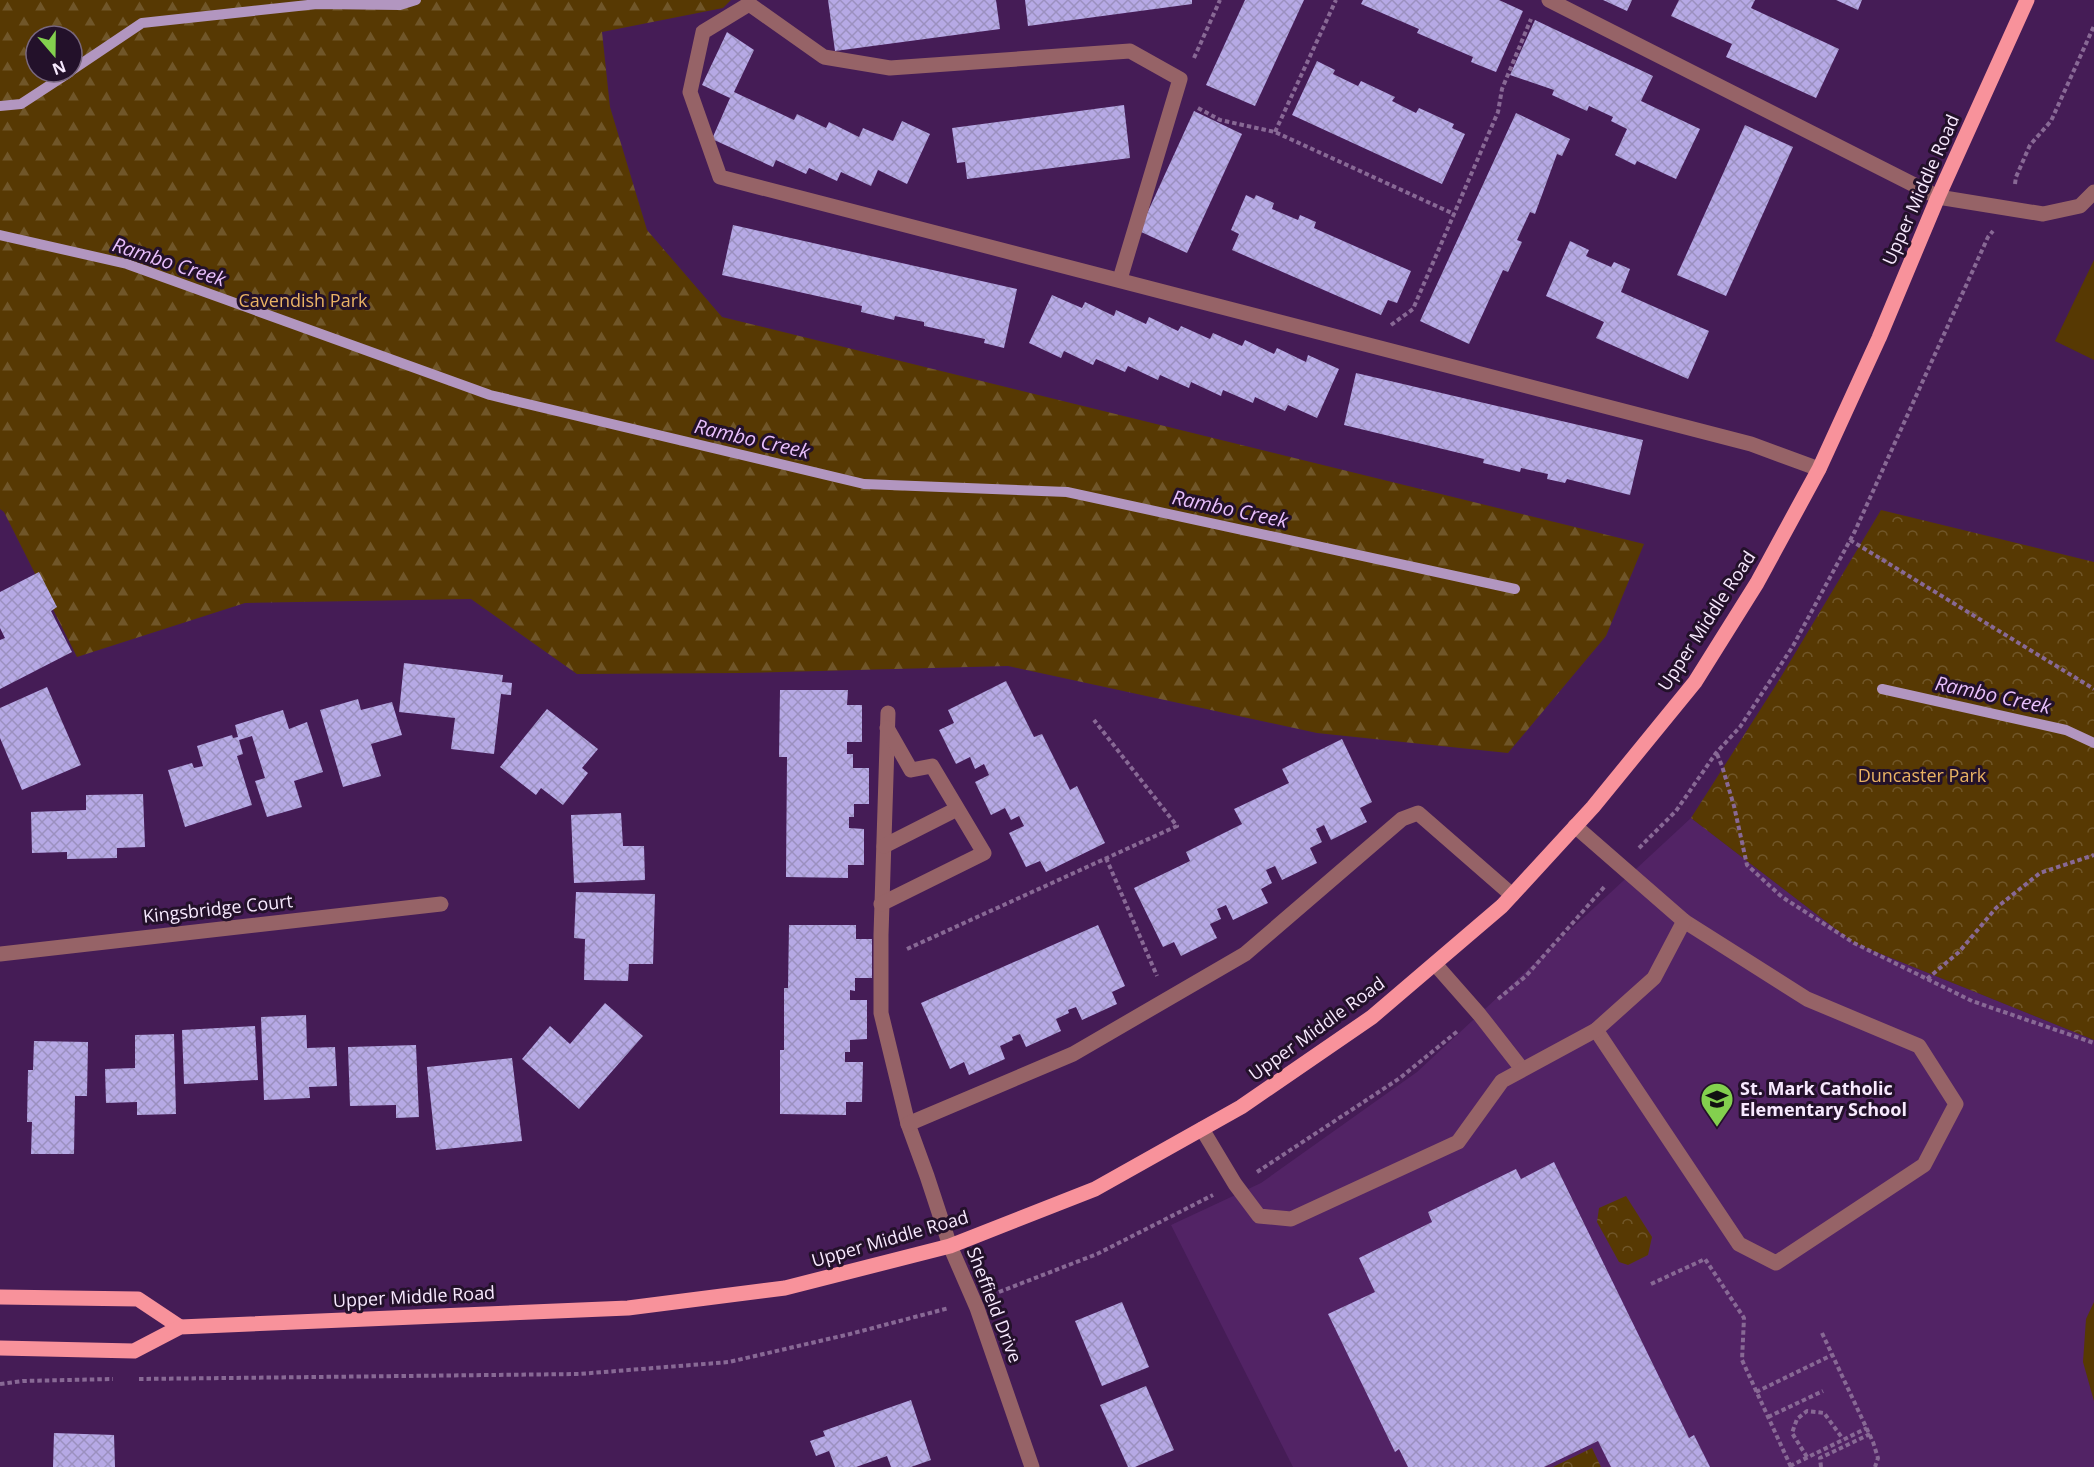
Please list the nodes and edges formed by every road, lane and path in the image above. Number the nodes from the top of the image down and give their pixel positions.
1 (1220, 0) edge
2 (1336, 0) edge
3 (1549, 0) edge
4 (2027, 0) edge
5 (1535, 10) dead end
6 (2094, 26) edge
7 (1180, 79) junction
8 (1175, 95) junction
9 (1275, 132) junction
10 (2015, 186) dead end
11 (2094, 192) edge
12 (1938, 196) junction
13 (1454, 214) junction
14 (1996, 227) dead end
15 (1120, 279) junction
16 (1380, 347) junction
17 (1820, 469) junction
18 (1850, 540) junction
19 (2094, 689) edge
20 (1094, 720) dead end
21 (1716, 753) junction
22 (957, 809) junction
23 (1575, 826) junction
24 (884, 846) junction
25 (2094, 855) edge
26 (1106, 858) junction
27 (1621, 866) junction
28 (1512, 895) junction
29 (441, 904) dead end
30 (881, 904) junction
31 (1684, 921) junction
32 (0, 954) edge
33 (881, 960) junction
34 (1435, 964) junction
35 (1927, 979) junction
36 (1167, 1000) junction
37 (1479, 1014) junction
38 (1596, 1030) junction
39 (2094, 1043) edge
40 (1522, 1069) junction
41 (908, 1124) junction
42 (1202, 1129) junction
43 (1234, 1184) junction
44 (950, 1246) junction
45 (1651, 1284) dead end
46 (0, 1297) edge
47 (974, 1302) junction
48 (180, 1328) junction
49 (1822, 1333) dead end
50 (0, 1348) edge
51 (1832, 1355) junction
52 (138, 1378) dead end
53 (115, 1379) dead end
54 (0, 1384) edge
55 (1823, 1391) dead end
56 (1756, 1392) junction
57 (1768, 1417) junction
58 (1867, 1428) junction
59 (1870, 1434) junction
60 (1843, 1440) junction
61 (1807, 1457) junction
62 (1790, 1466) edge
63 (1032, 1467) edge
64 (1821, 1467) edge
65 (1875, 1467) edge

1 - 7 path
2 - 9 path
3 - 12 street
4 - 12 main road, Upper Middle Road
5 - 13 path
6 - 10 path
7 - 8 street
7 - 15 street
8 - 9 path
8 - 15 street
9 - 13 path
11 - 12 street
12 - 17 main road, Upper Middle Road
13 - 16 path
14 - 18 path
15 - 16 street
16 - 17 street
17 - 23 main road, Upper Middle Road
18 - 19 path
18 - 21 path
20 - 26 path
21 - 27 path
21 - 35 path
22 - 24 street
22 - 24 street, Sheffield Drive
22 - 30 street
23 - 27 street
23 - 28 main road, Upper Middle Road
24 - 30 street, Sheffield Drive
25 - 35 path
26 - 33 path
26 - 36 path
27 - 31 street
27 - 37 path
28 - 34 main road, Upper Middle Road
28 - 36 street
29 - 32 street, Kingsbridge Court
30 - 33 street, Sheffield Drive
31 - 38 street
31 - 38 street
33 - 41 street, Sheffield Drive
34 - 37 street
34 - 42 main road, Upper Middle Road
35 - 39 path
36 - 41 street
37 - 40 street
37 - 43 path
38 - 40 street
40 - 43 street
41 - 44 street, Sheffield Drive
42 - 43 street
42 - 44 main road, Upper Middle Road
43 - 47 path
44 - 47 street, Sheffield Drive
44 - 48 main road, Upper Middle Road
45 - 56 path
46 - 48 main road
47 - 52 path
47 - 63 street, Sheffield Drive
48 - 50 main road, Upper Middle Road
49 - 51 path
51 - 56 path
51 - 58 path
53 - 54 path
55 - 57 path
56 - 57 path
57 - 62 path
58 - 59 path
58 - 60 path
59 - 64 path
59 - 65 path
60 - 61 path
60 - 61 path
61 - 62 path

